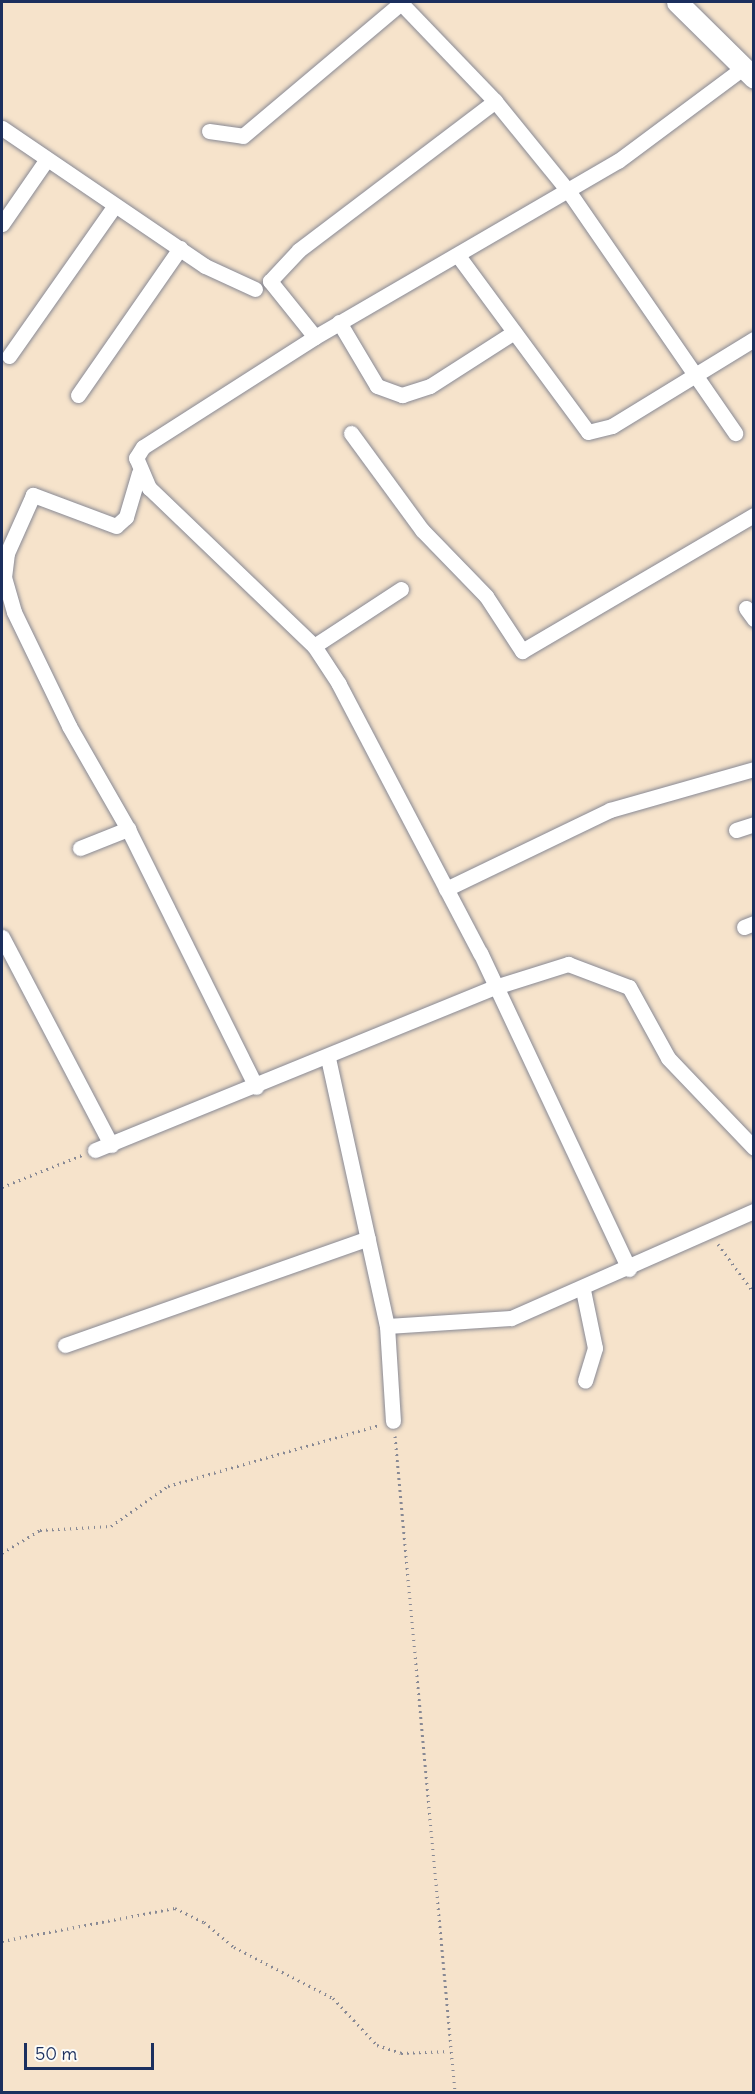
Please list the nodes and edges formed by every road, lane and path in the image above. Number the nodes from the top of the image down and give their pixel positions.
1 (400, 2) edge
2 (676, 2) edge
3 (749, 72) edge
4 (495, 101) junction
5 (2, 128) edge
6 (209, 131) dead end
7 (47, 159) junction
8 (568, 192) junction
9 (115, 205) junction
10 (2, 224) edge
11 (180, 248) junction
12 (459, 257) junction
13 (255, 289) dead end
14 (339, 322) junction
15 (514, 332) junction
16 (315, 337) junction
17 (753, 339) edge
18 (9, 356) dead end
19 (696, 376) junction
20 (78, 395) dead end
21 (351, 433) dead end
22 (735, 433) dead end
23 (139, 473) junction
24 (753, 515) edge
25 (400, 589) dead end
26 (314, 646) junction
27 (753, 769) edge
28 (753, 824) edge
29 (128, 829) junction
30 (736, 830) dead end
31 (80, 848) dead end
32 (446, 889) junction
33 (2, 937) edge
34 (495, 987) junction
35 (328, 1058) junction
36 (256, 1087) junction
37 (111, 1145) junction
38 (753, 1148) edge
39 (95, 1150) joint
40 (2, 1187) edge
41 (753, 1211) edge
42 (712, 1232) junction
43 (368, 1238) junction
44 (629, 1269) junction
45 (583, 1290) junction
46 (753, 1293) edge
47 (387, 1326) junction
48 (65, 1345) dead end
49 (585, 1381) dead end
50 (393, 1421) junction
51 (2, 1553) edge
52 (2, 1941) edge
53 (449, 2051) junction
54 (455, 2092) edge

1 - 4 street
1 - 6 street
2 - 3 main road
3 - 8 street
4 - 8 street
4 - 16 street
5 - 7 street
7 - 9 street
7 - 10 street
8 - 12 street
8 - 19 street
9 - 11 street
9 - 18 street
11 - 13 street
11 - 20 street
12 - 14 street
12 - 15 street
14 - 15 street
14 - 16 street
15 - 19 street
16 - 23 street
17 - 19 street
19 - 22 street
21 - 24 street
23 - 26 street
23 - 29 street
25 - 26 street
26 - 32 street
27 - 32 street
28 - 30 street
29 - 31 street
29 - 36 street
32 - 34 street
33 - 37 street
34 - 35 street
34 - 38 street
34 - 44 street
35 - 36 street
35 - 43 street
36 - 37 street
37 - 39 street
39 - 40 path
41 - 42 street
42 - 44 street
42 - 46 path
43 - 47 street
43 - 48 street
44 - 45 street
45 - 47 street
45 - 49 street
47 - 50 street
50 - 51 path
50 - 53 path
52 - 53 path
53 - 54 path

